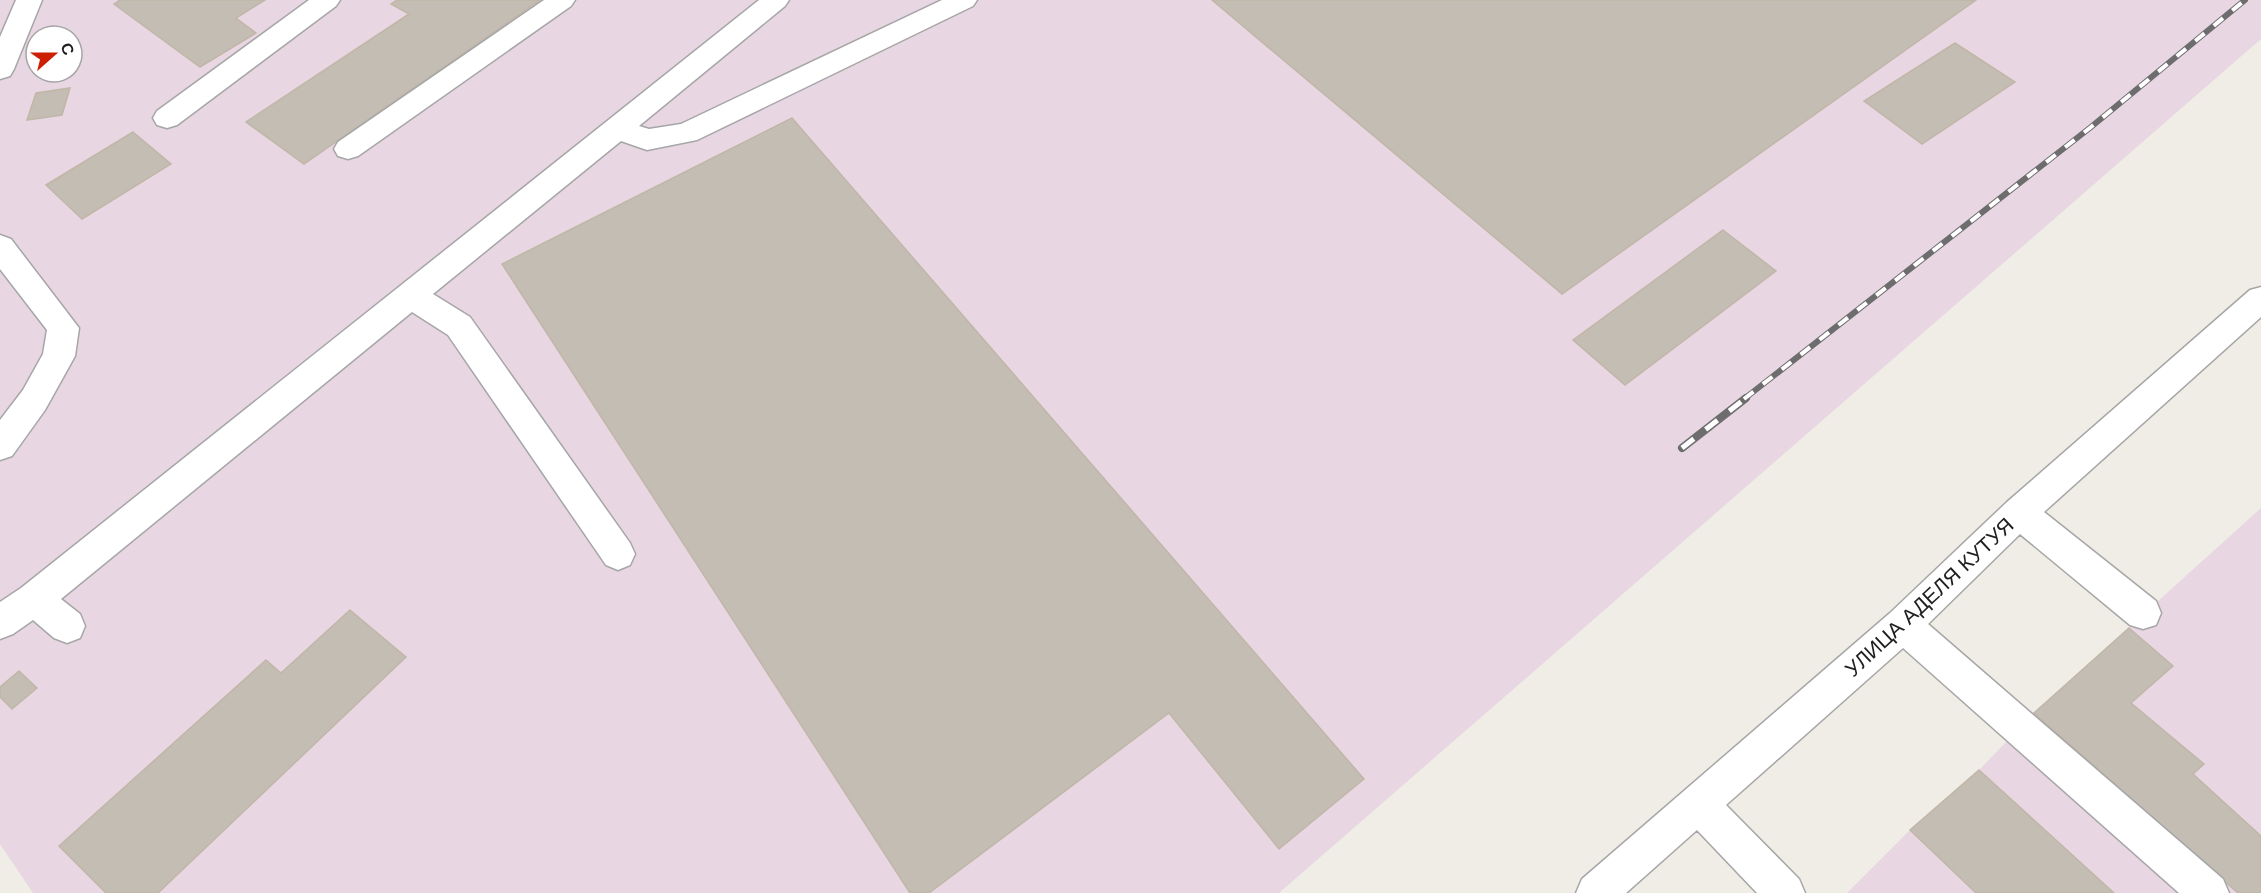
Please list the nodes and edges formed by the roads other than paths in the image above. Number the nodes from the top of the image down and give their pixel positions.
1 (29, 0) edge
2 (327, 0) edge
3 (562, 0) edge
4 (776, 0) edge
5 (964, 0) edge
6 (0, 69) edge
7 (167, 118) dead end
8 (617, 128) junction
9 (348, 149) dead end
10 (0, 247) edge
11 (411, 296) junction
12 (2261, 299) edge
13 (0, 446) edge
14 (2019, 513) junction
15 (618, 554) dead end
16 (34, 599) junction
17 (2144, 613) dead end
18 (0, 622) edge
19 (1903, 625) junction
20 (67, 626) dead end
21 (1697, 803) junction
22 (1596, 893) edge
23 (1785, 893) edge
24 (2209, 893) edge

1 - 6 street
2 - 7 street
3 - 9 street
4 - 8 street
5 - 8 street
8 - 11 street
10 - 13 street
11 - 15 street
11 - 16 street
12 - 14 street, УЛИЦА АДЕЛЯ КУТУЯ
14 - 17 street
14 - 19 street, УЛИЦА АДЕЛЯ КУТУЯ
16 - 18 street
16 - 20 street
19 - 21 street, УЛИЦА АДЕЛЯ КУТУЯ
19 - 24 street
21 - 22 street, УЛИЦА АДЕЛЯ КУТУЯ
21 - 23 street

